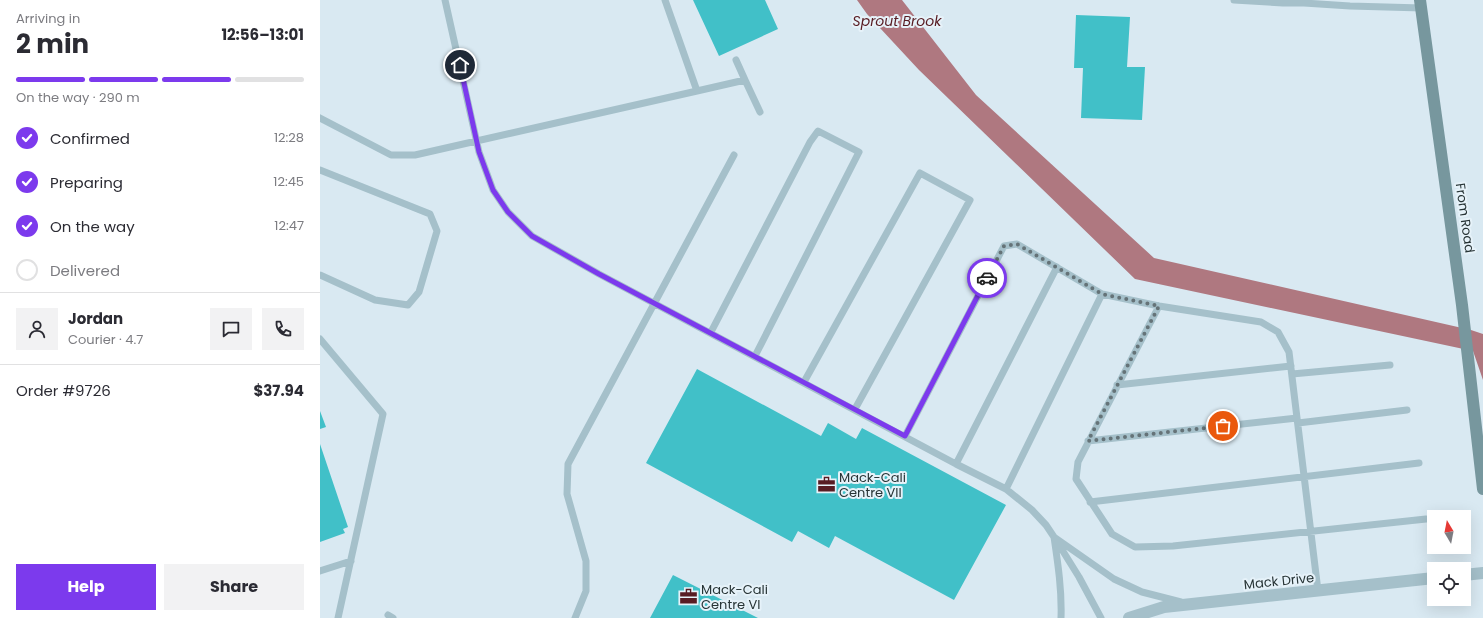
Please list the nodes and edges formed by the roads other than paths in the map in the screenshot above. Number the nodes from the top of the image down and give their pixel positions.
1 (445, 0) edge
2 (665, 0) edge
3 (1234, 0) edge
4 (1304, 1) edge
5 (1421, 4) edge
6 (736, 60) dead end
7 (745, 80) junction
8 (697, 91) junction
9 (760, 112) dead end
10 (320, 118) edge
11 (477, 141) junction
12 (734, 155) dead end
13 (320, 170) edge
14 (1057, 267) junction
15 (320, 275) edge
16 (1102, 294) junction
17 (655, 303) junction
18 (1159, 306) junction
19 (711, 332) junction
20 (320, 339) edge
21 (755, 356) junction
22 (1390, 365) dead end
23 (1291, 370) junction
24 (804, 382) junction
25 (1117, 385) junction
26 (855, 409) junction
27 (1407, 410) dead end
28 (1298, 421) junction
29 (905, 436) junction
30 (1088, 441) junction
31 (1419, 463) dead end
32 (956, 464) junction
33 (1304, 476) junction
34 (1006, 489) junction
35 (1483, 489) edge
36 (1090, 502) junction
37 (1426, 519) dead end
38 (1311, 531) junction
39 (1054, 537) junction
40 (351, 561) junction
41 (320, 570) edge
42 (1483, 573) edge
43 (1471, 574) edge
44 (1427, 579) edge
45 (1318, 591) junction
46 (1193, 605) junction
47 (338, 618) edge
48 (575, 618) edge
49 (1061, 618) edge
50 (1101, 618) edge
51 (1129, 618) edge

1 - 11 lane
2 - 8 lane
3 - 4 lane
4 - 5 lane
5 - 35 street, From Road
6 - 7 lane
7 - 8 lane
7 - 9 lane
8 - 11 lane
10 - 11 lane
11 - 17 lane
12 - 17 lane
13 - 15 lane
14 - 16 lane
14 - 29 lane
14 - 32 lane
16 - 18 lane
16 - 34 lane
17 - 19 lane
17 - 48 lane
18 - 23 lane
18 - 25 lane
19 - 21 lane
19 - 21 lane
20 - 40 lane
21 - 24 lane
22 - 23 lane
23 - 25 lane
23 - 28 lane
24 - 26 lane
24 - 26 lane
25 - 30 lane
26 - 29 lane
27 - 28 lane
28 - 30 lane
28 - 33 lane
29 - 32 lane
30 - 36 lane
31 - 33 lane
32 - 34 lane
33 - 36 lane
33 - 38 lane
34 - 39 lane
36 - 38 lane
37 - 38 lane
38 - 45 lane
39 - 46 lane
39 - 49 lane
39 - 50 lane
40 - 41 lane
40 - 47 lane
42 - 43 street
44 - 45 street, Mack Drive
45 - 46 street, Mack Drive
46 - 51 street, Mack Drive

